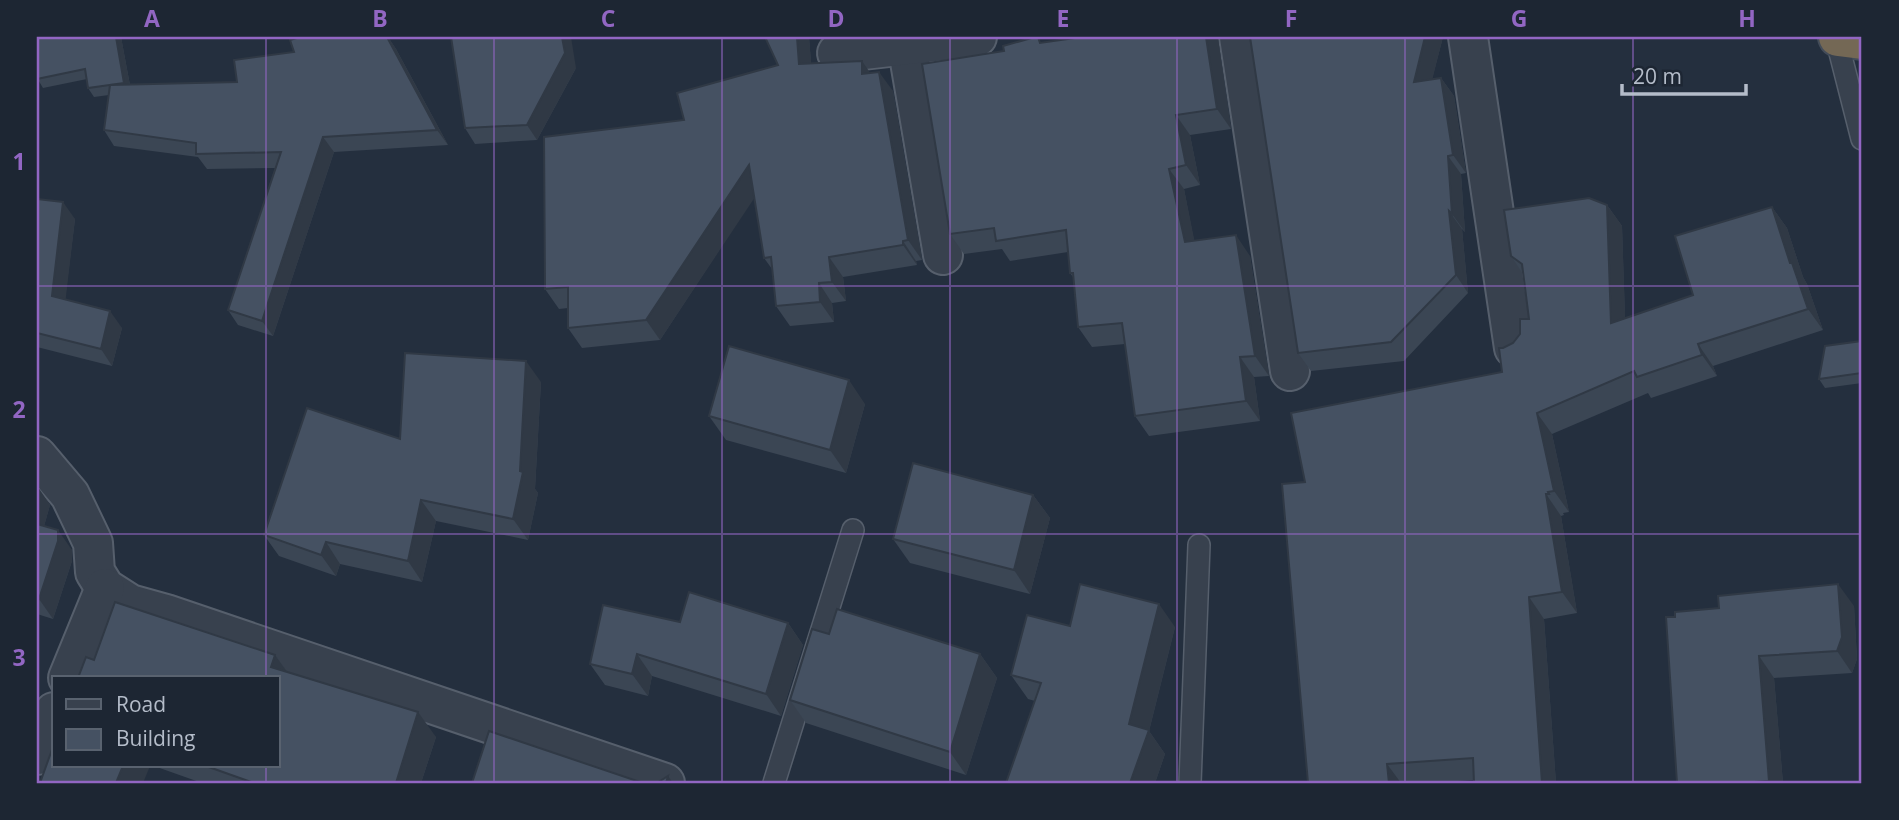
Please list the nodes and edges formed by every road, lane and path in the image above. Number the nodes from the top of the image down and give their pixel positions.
1 (977, 37) edge
2 (1239, 37) edge
3 (1468, 37) edge
4 (1837, 37) edge
5 (1862, 40) edge
6 (907, 44) junction
7 (837, 53) dead end
8 (1862, 139) edge
9 (943, 255) dead end
10 (1514, 348) edge
11 (1290, 371) dead end
12 (37, 456) edge
13 (853, 530) dead end
14 (1199, 545) dead end
15 (104, 588) junction
16 (69, 676) edge
17 (52, 717) edge
18 (37, 755) edge
19 (665, 783) edge
20 (774, 783) edge
21 (1190, 783) edge

1 - 6 street
2 - 11 street
3 - 10 street
4 - 5 highway
4 - 8 lane
6 - 7 street
6 - 9 street
12 - 15 street
13 - 20 lane
14 - 21 lane
15 - 16 street
15 - 19 street
17 - 18 street

